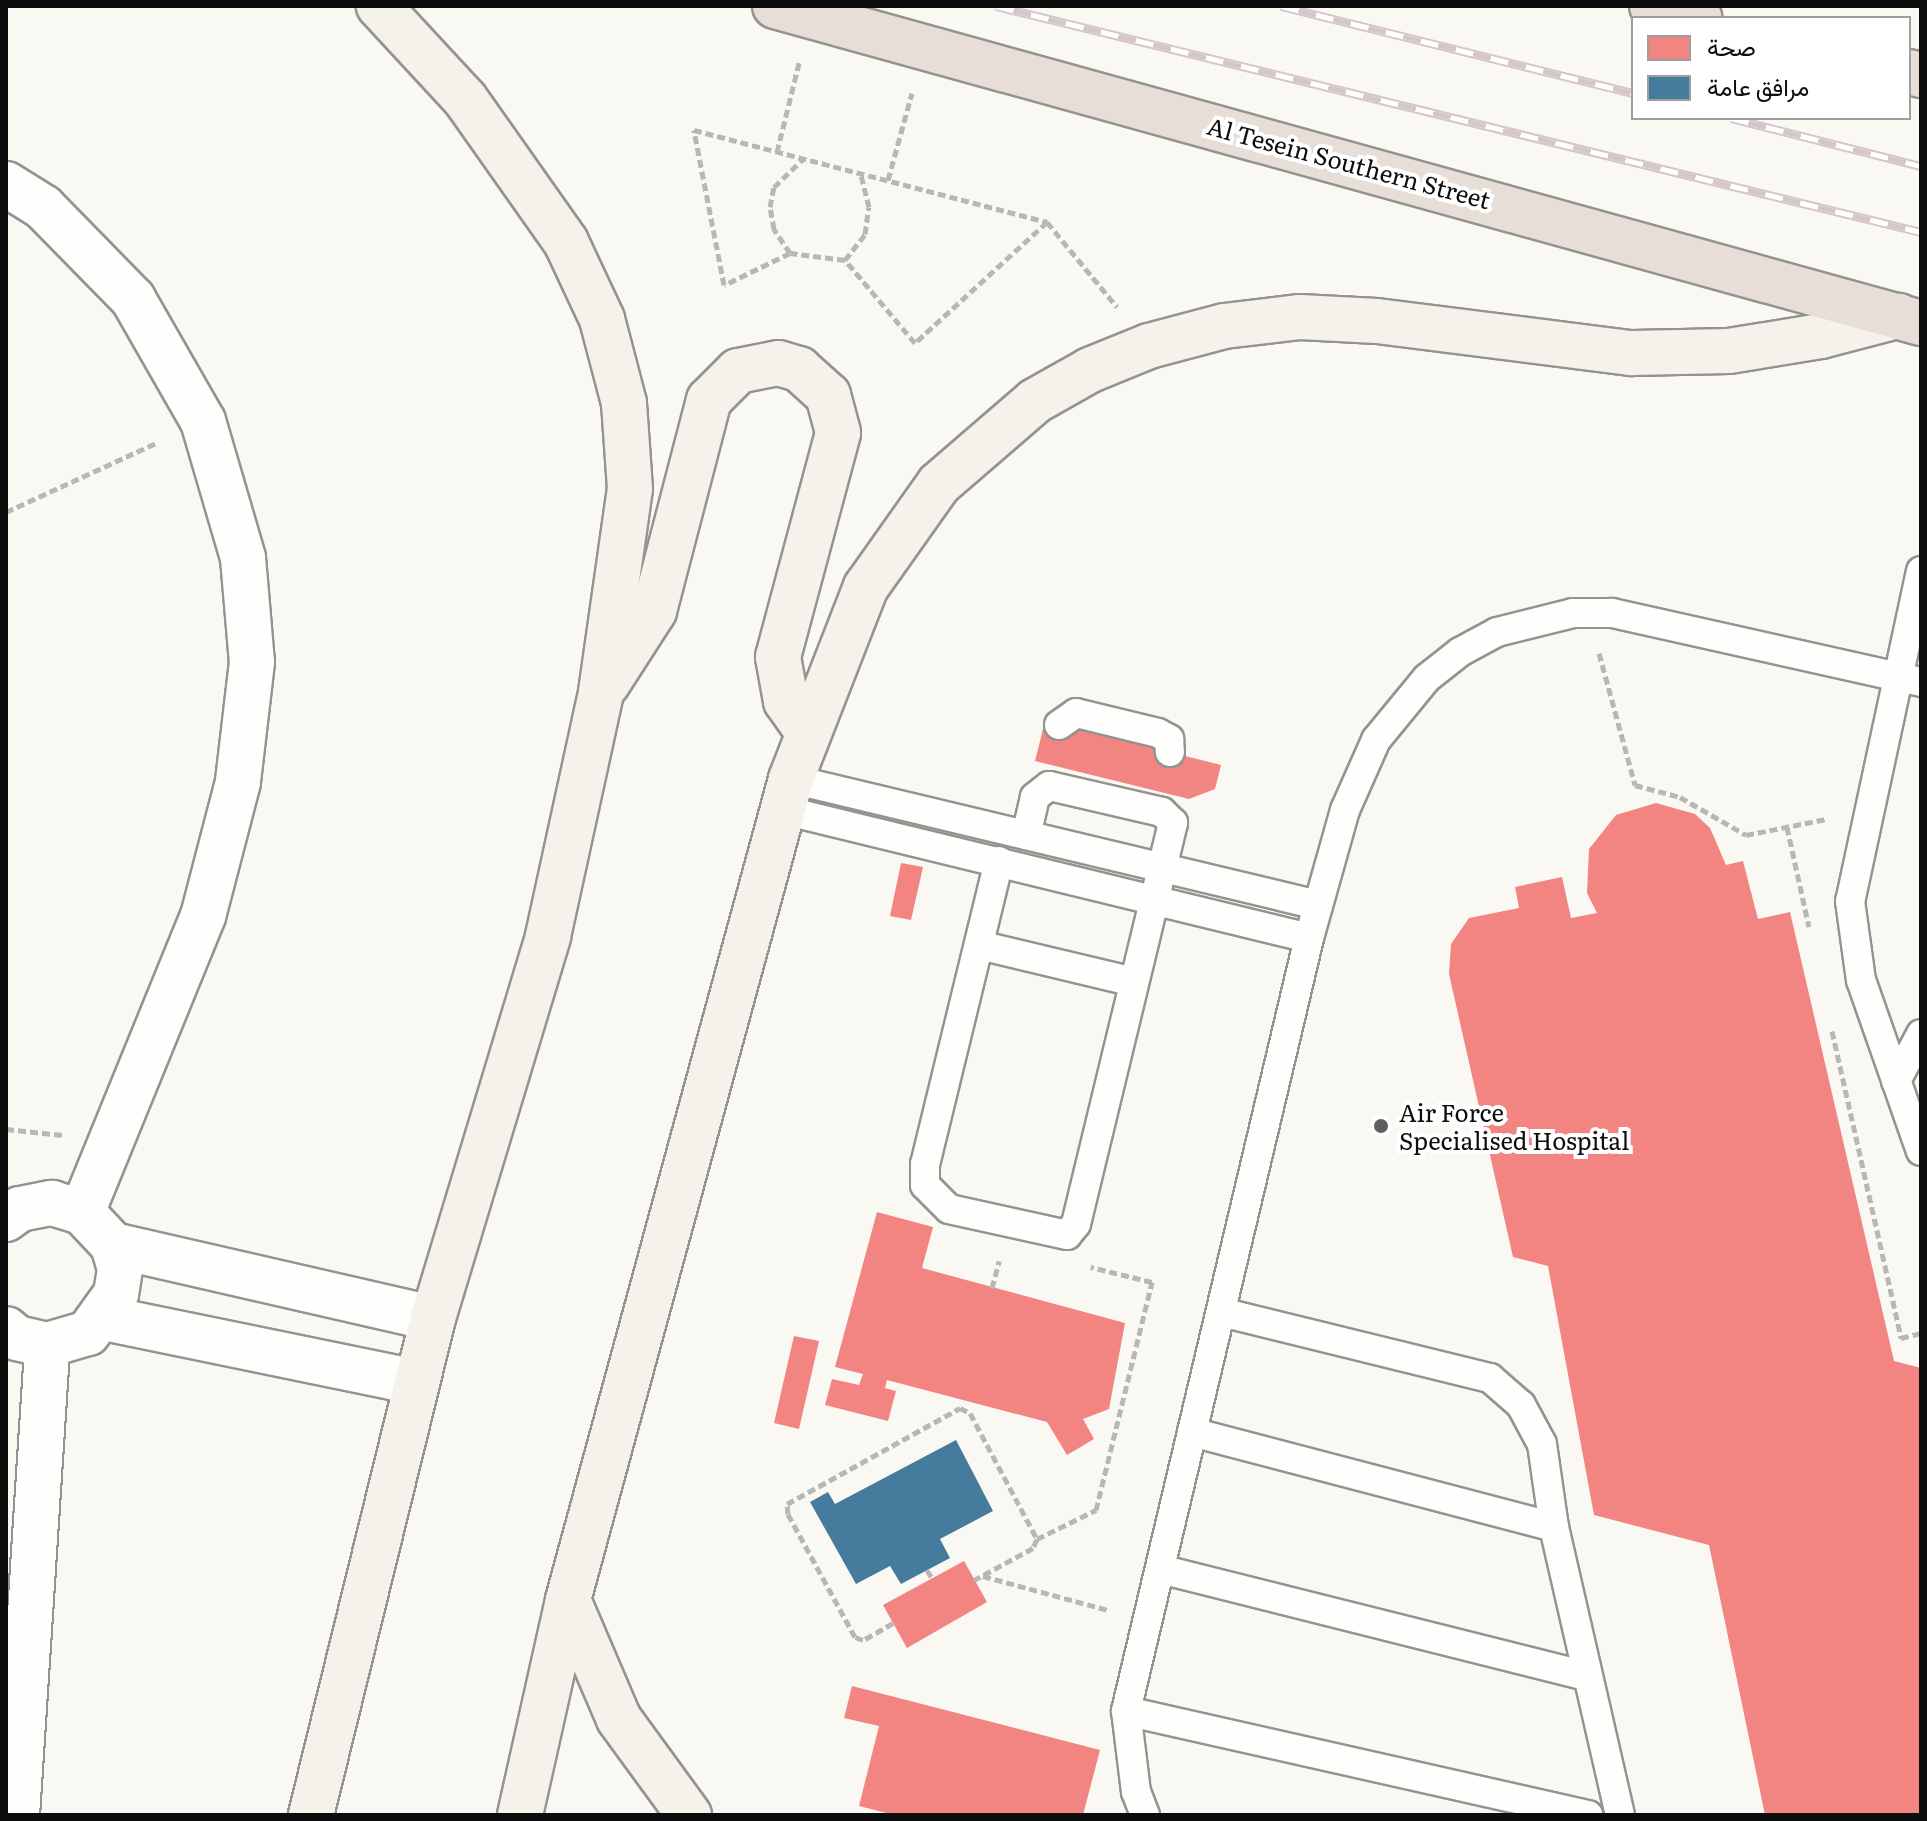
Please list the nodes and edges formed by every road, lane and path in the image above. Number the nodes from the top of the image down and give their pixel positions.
1 (379, 6) edge
2 (1652, 6) edge
3 (793, 10) edge
4 (1691, 16) edge
5 (925, 45) junction
6 (777, 152) junction
7 (804, 158) junction
8 (861, 174) junction
9 (888, 180) junction
10 (6, 184) edge
11 (1047, 222) junction
12 (790, 253) junction
13 (845, 260) junction
14 (1910, 320) edge
15 (1149, 346) junction
16 (203, 421) junction
17 (6, 512) edge
18 (1921, 571) edge
19 (1589, 613) junction
20 (1908, 680) edge
21 (601, 692) junction
22 (1059, 725) dead end
23 (808, 733) junction
24 (1170, 752) dead end
25 (787, 795) junction
26 (1872, 809) junction
27 (1787, 827) junction
28 (1026, 835) junction
29 (999, 861) junction
30 (1163, 868) junction
31 (1155, 900) junction
32 (1318, 905) junction
33 (1811, 935) dead end
34 (1309, 938) junction
35 (979, 945) junction
36 (1134, 982) junction
37 (1832, 1028) dead end
38 (1921, 1034) edge
39 (1896, 1081) junction
40 (6, 1129) edge
41 (108, 1140) junction
42 (1921, 1151) edge
43 (82, 1212) junction
44 (6, 1219) edge
45 (1003, 1244) dead end
46 (113, 1245) junction
47 (1078, 1263) dead end
48 (992, 1288) dead end
49 (1221, 1312) junction
50 (104, 1318) junction
51 (433, 1318) junction
52 (6, 1329) edge
53 (1921, 1333) edge
54 (47, 1345) junction
55 (417, 1382) junction
56 (1192, 1432) junction
57 (1554, 1527) junction
58 (1037, 1539) junction
59 (1160, 1569) junction
60 (927, 1570) dead end
61 (981, 1576) junction
62 (932, 1578) dead end
63 (974, 1580) dead end
64 (568, 1600) junction
65 (1148, 1620) junction
66 (893, 1623) dead end
67 (1587, 1676) junction
68 (1126, 1711) junction
69 (17, 1815) edge
70 (311, 1815) edge
71 (520, 1815) edge
72 (689, 1815) edge
73 (1145, 1815) edge
74 (1588, 1815) edge
75 (1620, 1815) edge

1 - 21 street
2 - 4 highway
3 - 5 highway, Al Tesein Southern Street
3 - 6 path
5 - 9 path
5 - 14 highway, Al Tesein Southern Street
6 - 7 path
6 - 12 path
7 - 8 path
7 - 12 path
8 - 9 path
8 - 13 path
9 - 11 path
10 - 16 street
11 - 13 path
11 - 15 path
12 - 13 path
14 - 15 street
15 - 23 street
16 - 17 path
16 - 41 street
18 - 20 lane
19 - 20 lane
19 - 27 path
19 - 32 lane
20 - 26 lane
21 - 23 street
21 - 51 street
22 - 24 lane
23 - 25 street
25 - 28 lane
25 - 29 lane
25 - 64 street
26 - 27 path
26 - 39 lane
27 - 33 path
28 - 30 lane
28 - 30 lane
29 - 31 lane
29 - 35 lane
30 - 31 lane
30 - 32 lane
31 - 34 lane
31 - 36 lane
32 - 34 lane
34 - 49 lane
35 - 36 lane
35 - 36 lane
37 - 53 path
38 - 39 lane
39 - 42 lane
40 - 41 path
41 - 43 street
43 - 44 street
43 - 46 street
45 - 48 path
46 - 50 street
46 - 51 street
47 - 58 path
49 - 56 lane
49 - 57 lane
50 - 54 street
50 - 55 street
51 - 55 street
52 - 54 street
54 - 69 street
55 - 70 street
56 - 57 lane
56 - 59 lane
57 - 67 lane
58 - 61 path
58 - 66 path
59 - 65 lane
59 - 67 lane
60 - 62 path
61 - 63 path
61 - 65 path
64 - 71 street
64 - 72 street
65 - 68 lane
67 - 75 lane
68 - 73 lane
68 - 74 lane

